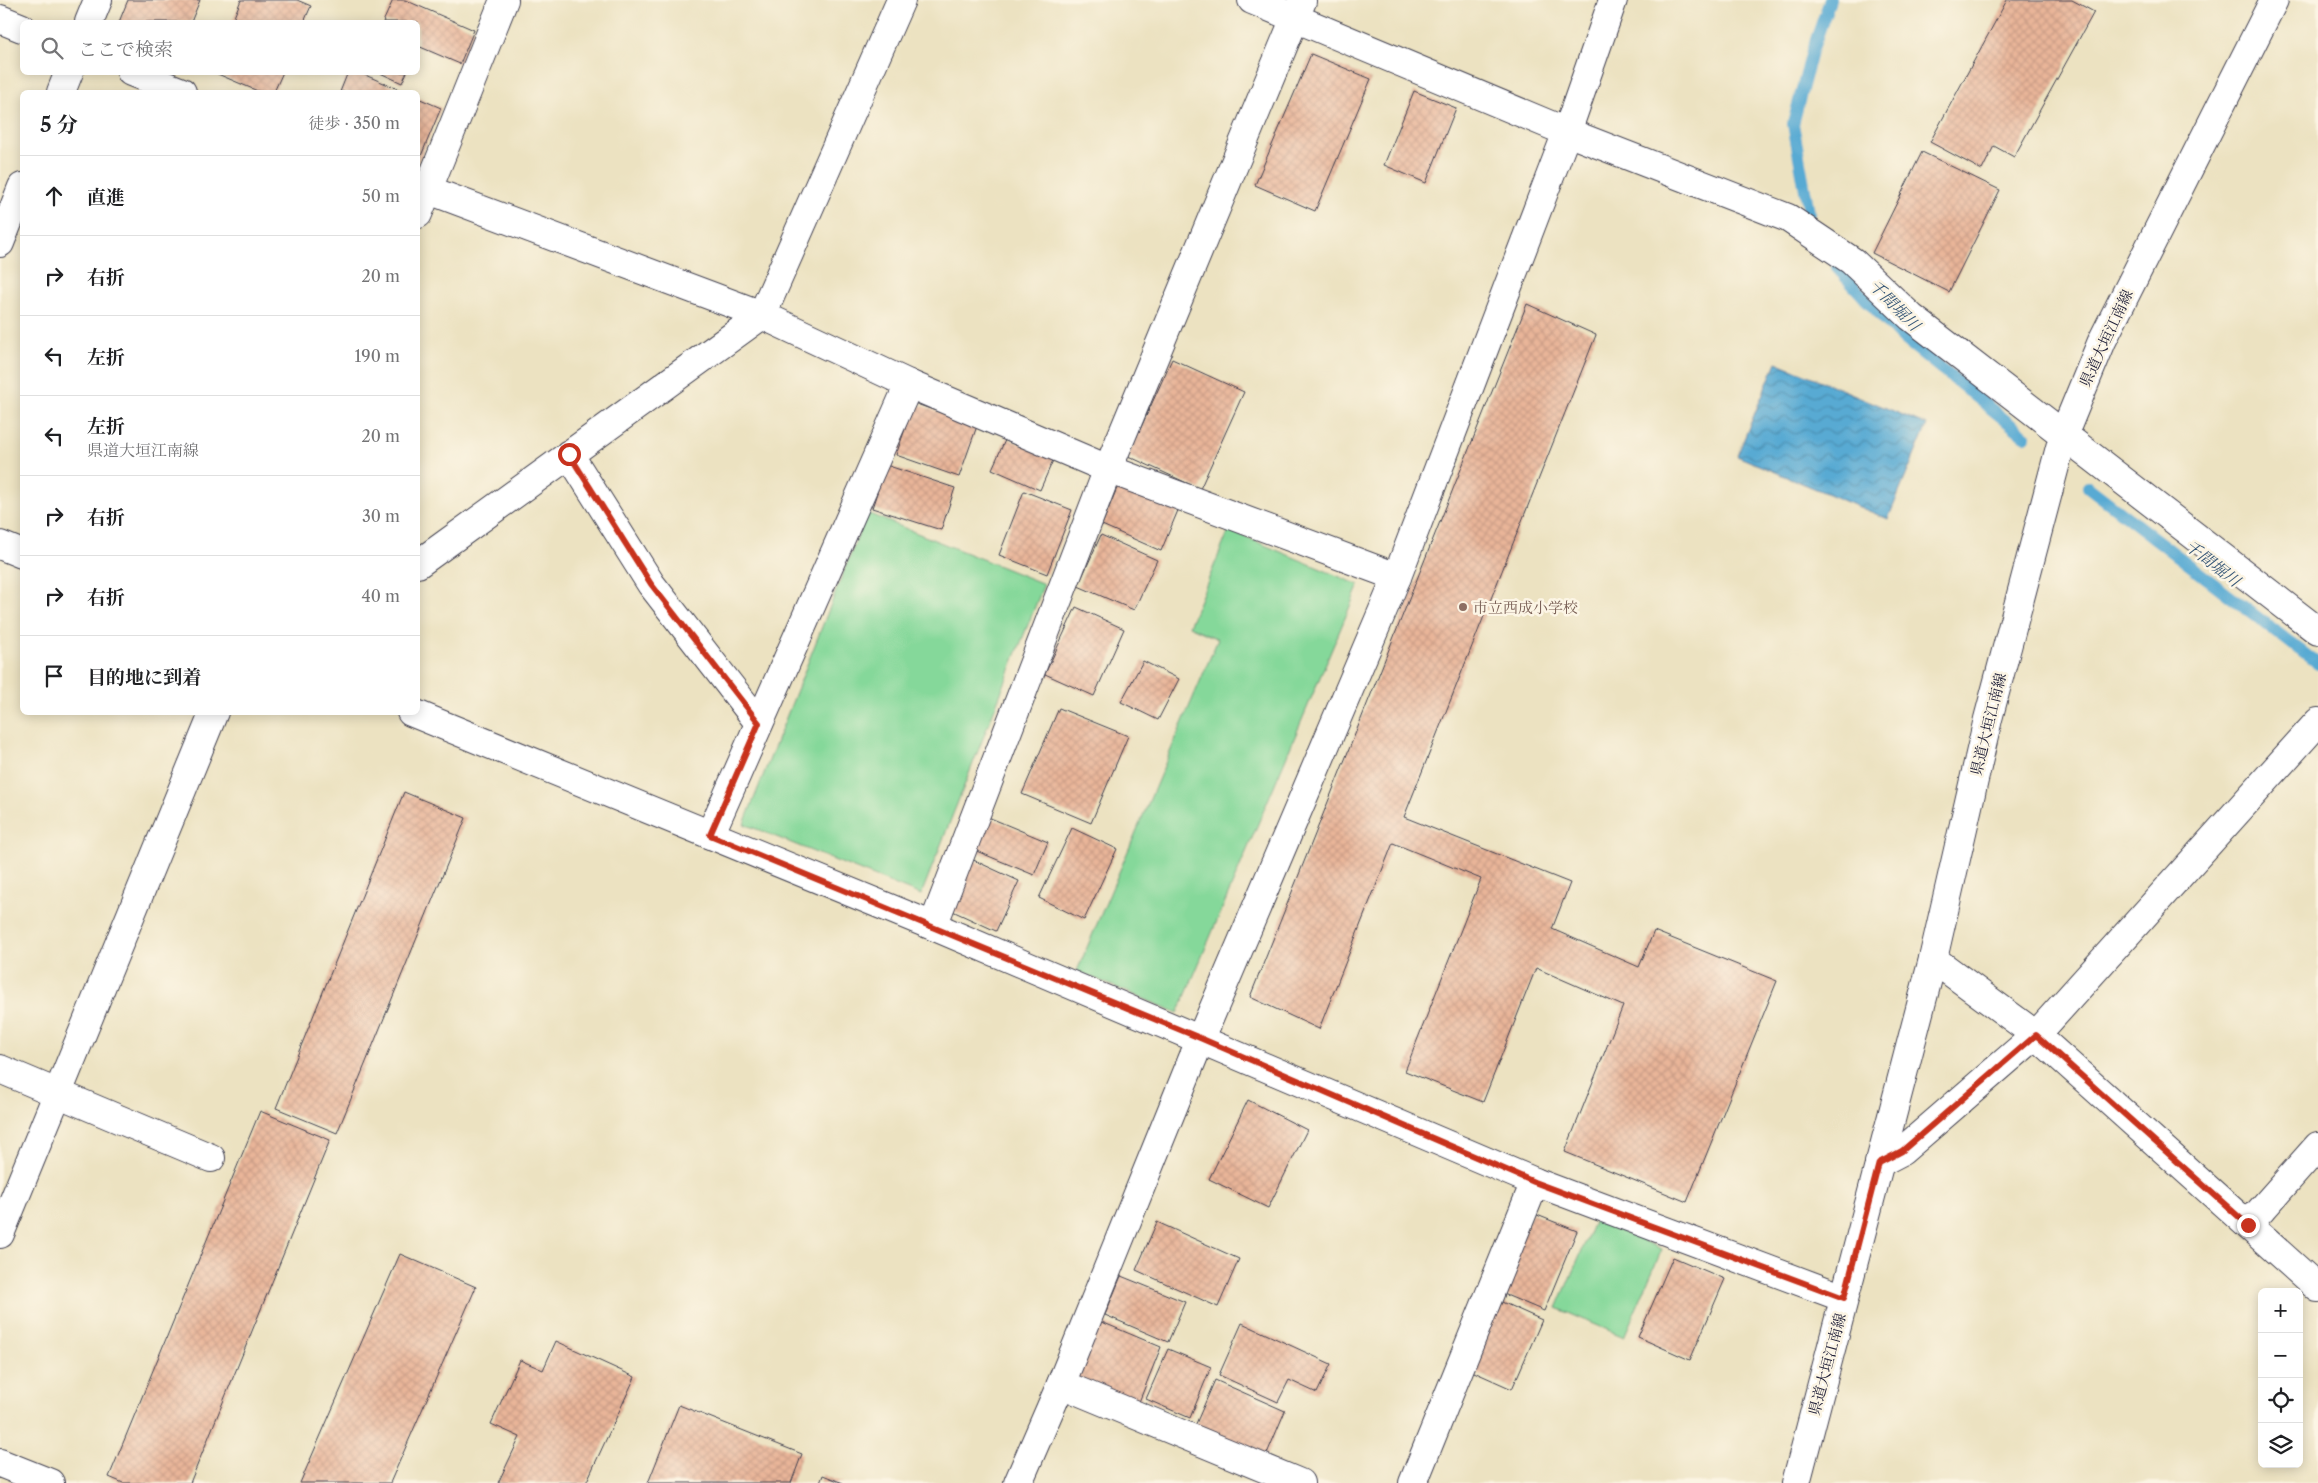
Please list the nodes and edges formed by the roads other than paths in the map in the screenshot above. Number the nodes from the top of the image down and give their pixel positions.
1 (98, 0) edge
2 (504, 0) edge
3 (900, 0) edge
4 (1252, 0) edge
5 (1613, 0) edge
6 (2274, 0) edge
7 (1299, 9) edge
8 (0, 19) edge
9 (90, 20) edge
10 (20, 27) edge
11 (67, 75) edge
12 (139, 75) edge
13 (61, 90) edge
14 (177, 90) edge
15 (1567, 132) junction
16 (20, 192) edge
17 (421, 196) edge
18 (0, 243) edge
19 (762, 315) junction
20 (909, 384) junction
21 (2063, 436) junction
22 (569, 454) junction
23 (1108, 468) junction
24 (0, 546) edge
25 (20, 553) edge
26 (420, 563) edge
27 (1397, 577) junction
28 (2318, 631) edge
29 (213, 715) edge
30 (418, 715) edge
31 (2318, 722) edge
32 (759, 723) junction
33 (710, 835) junction
34 (933, 926) junction
35 (1933, 958) junction
36 (2036, 1035) junction
37 (1200, 1038) junction
38 (0, 1069) edge
39 (59, 1093) junction
40 (2318, 1146) edge
41 (211, 1158) dead end
42 (1879, 1163) junction
43 (1534, 1182) junction
44 (2248, 1225) junction
45 (0, 1234) edge
46 (2318, 1288) edge
47 (1844, 1298) junction
48 (1061, 1384) junction
49 (0, 1463) edge
50 (50, 1483) edge
51 (1018, 1483) edge
52 (1300, 1483) edge
53 (1413, 1483) edge
54 (1796, 1483) edge

1 - 9 street
2 - 17 street
3 - 19 street
4 - 7 street
5 - 15 street
6 - 21 street, 県道大垣江南線
7 - 15 street
7 - 23 street
8 - 10 street
11 - 13 street
12 - 14 street
15 - 21 street
15 - 27 street
16 - 18 street
17 - 19 street
19 - 20 street
19 - 22 street
20 - 23 street
20 - 32 street
21 - 28 street
21 - 35 street, 県道大垣江南線
22 - 26 street
22 - 32 street
23 - 27 street
23 - 34 street
24 - 25 street
27 - 37 street
29 - 39 street
30 - 33 street
31 - 36 street
32 - 33 street
33 - 34 street
34 - 37 street
35 - 36 street
35 - 42 street, 県道大垣江南線
36 - 42 street
36 - 44 street
37 - 43 street
37 - 48 street
38 - 39 street
39 - 41 street
39 - 45 street
40 - 44 street
42 - 47 street, 県道大垣江南線
43 - 47 street
43 - 53 street
44 - 46 street
47 - 54 street, 県道大垣江南線
48 - 51 street
48 - 52 street
49 - 50 street

